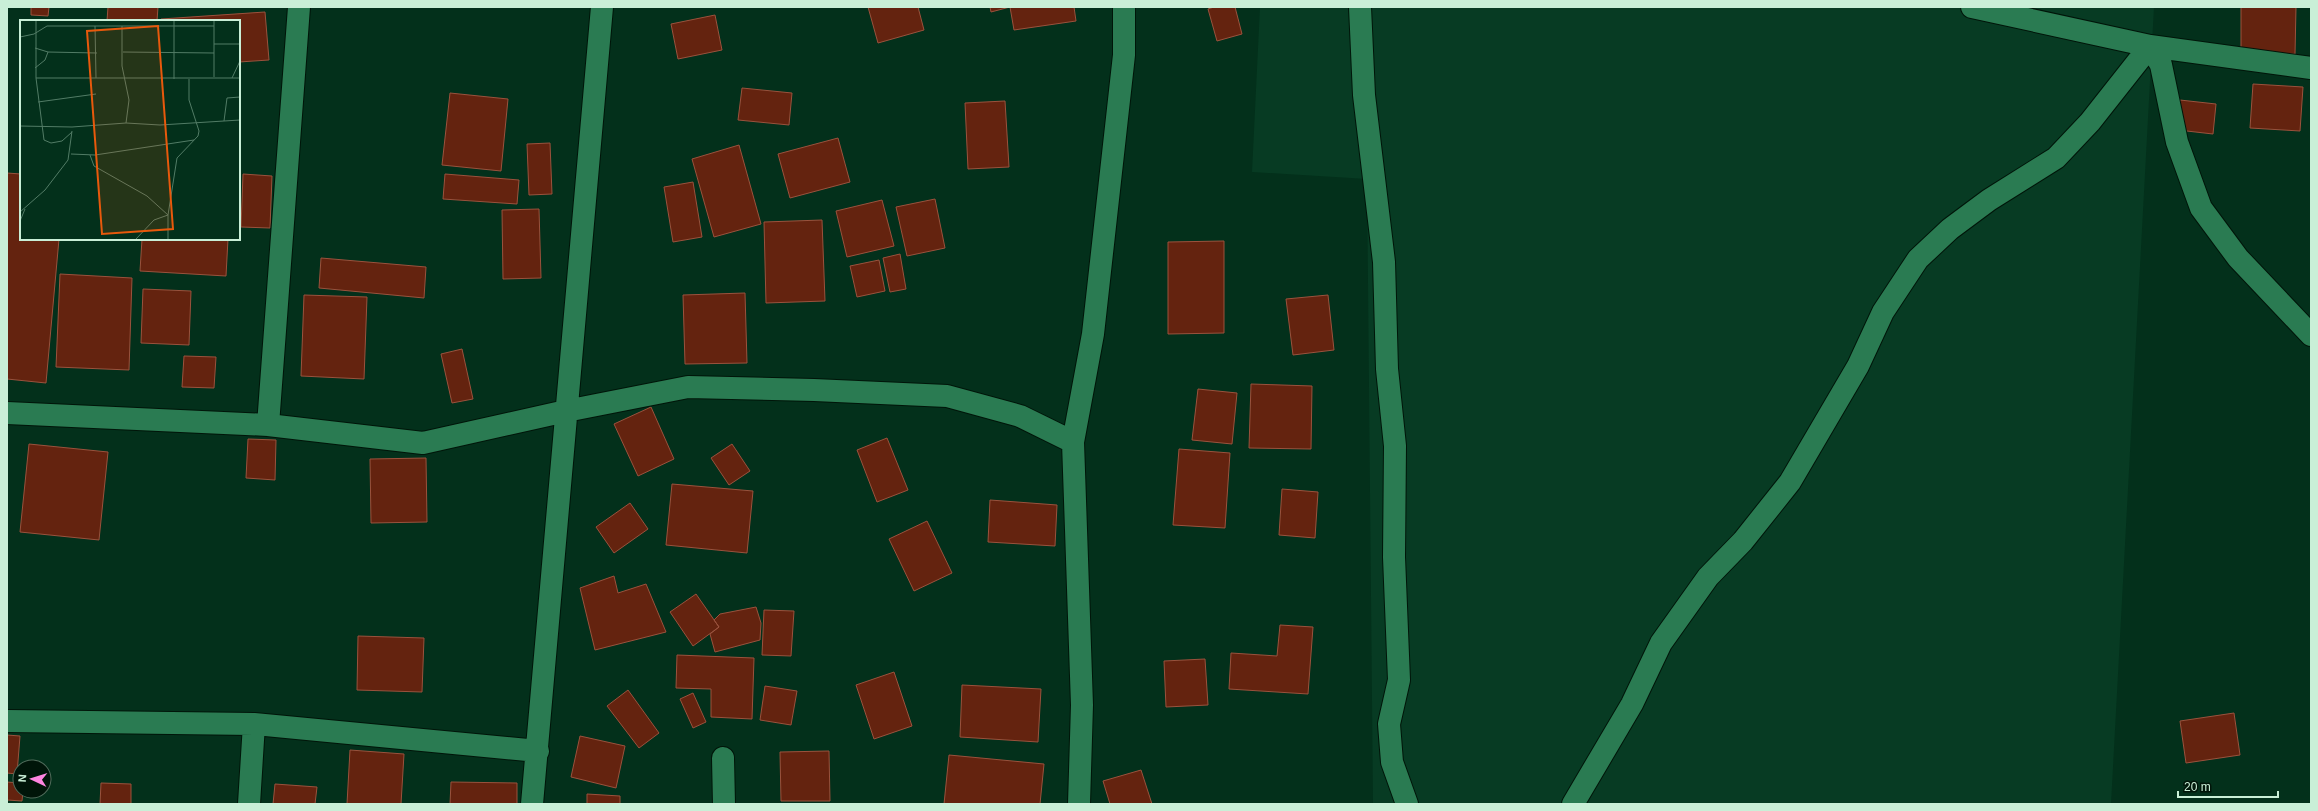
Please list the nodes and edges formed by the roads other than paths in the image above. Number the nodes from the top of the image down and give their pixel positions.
1 (299, 7) edge
2 (602, 7) edge
3 (1124, 7) edge
4 (1360, 7) edge
5 (1972, 7) edge
6 (2150, 46) junction
7 (2311, 68) edge
8 (2311, 335) edge
9 (566, 411) junction
10 (7, 413) edge
11 (268, 425) junction
12 (1073, 442) junction
13 (7, 721) edge
14 (254, 724) junction
15 (538, 751) junction
16 (723, 758) dead end
17 (250, 804) edge
18 (532, 804) edge
19 (724, 804) edge
20 (1079, 804) edge
21 (1407, 804) edge
22 (1573, 804) edge

1 - 11 street
2 - 9 street
3 - 12 street
4 - 21 street
5 - 6 street
6 - 7 street
6 - 8 street
6 - 22 street
9 - 11 street
9 - 12 street
9 - 15 street
10 - 11 street
12 - 20 street
13 - 14 street
14 - 15 street
14 - 17 street
15 - 18 street
16 - 19 street

